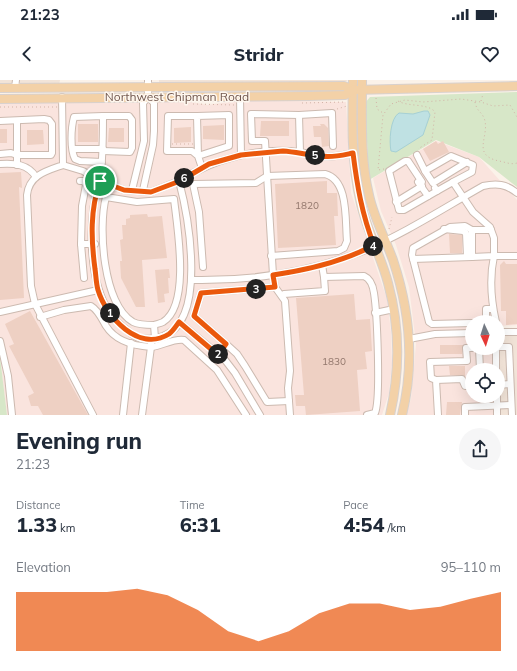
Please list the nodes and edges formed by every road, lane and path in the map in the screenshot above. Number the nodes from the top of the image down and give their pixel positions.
1 (353, 80) edge
2 (362, 80) edge
3 (15, 84) edge
4 (62, 84) edge
5 (98, 84) edge
6 (148, 84) edge
7 (517, 86) edge
8 (259, 87) junction
9 (0, 88) edge
10 (353, 90) junction
11 (362, 90) junction
12 (483, 94) dead end
13 (62, 97) junction
14 (148, 97) junction
15 (240, 97) junction
16 (45, 98) junction
17 (376, 98) dead end
18 (0, 99) edge
19 (398, 101) junction
20 (475, 102) junction
21 (481, 102) junction
22 (348, 106) dead end
23 (58, 107) dead end
24 (0, 108) edge
25 (335, 112) dead end
26 (384, 114) junction
27 (300, 115) junction
28 (103, 116) junction
29 (197, 116) junction
30 (517, 117) edge
31 (0, 120) edge
32 (16, 120) junction
33 (172, 144) dead end
34 (193, 144) dead end
35 (333, 146) dead end
36 (73, 149) junction
37 (103, 150) junction
38 (265, 152) junction
39 (300, 152) junction
40 (353, 153) junction
41 (416, 153) joint
42 (0, 154) edge
43 (17, 155) junction
44 (241, 155) junction
45 (198, 156) junction
46 (102, 162) junction
47 (467, 162) junction
48 (517, 163) edge
49 (0, 164) edge
50 (16, 165) junction
51 (63, 165) junction
52 (387, 167) dead end
53 (202, 168) junction
54 (425, 171) junction
55 (267, 176) junction
56 (36, 177) junction
57 (80, 181) dead end
58 (100, 181) junction
59 (180, 181) junction
60 (453, 182) junction
61 (432, 183) junction
62 (422, 185) junction
63 (132, 190) junction
64 (143, 190) junction
65 (415, 190) junction
66 (437, 191) junction
67 (517, 193) edge
68 (428, 196) junction
69 (462, 198) junction
70 (421, 201) junction
71 (396, 202) junction
72 (392, 218) dead end
73 (389, 228) dead end
74 (444, 229) junction
75 (472, 230) junction
76 (491, 230) junction
77 (201, 238) junction
78 (190, 239) junction
79 (179, 240) junction
80 (385, 241) junction
81 (81, 244) junction
82 (93, 244) junction
83 (103, 245) junction
84 (374, 245) junction
85 (272, 256) junction
86 (494, 256) junction
87 (517, 256) edge
88 (470, 257) junction
89 (413, 258) junction
90 (322, 265) junction
91 (203, 266) dead end
92 (273, 275) junction
93 (324, 277) junction
94 (84, 278) dead end
95 (192, 280) junction
96 (275, 287) junction
97 (98, 290) junction
98 (282, 296) junction
99 (35, 304) junction
100 (394, 309) junction
101 (492, 309) junction
102 (0, 312) edge
103 (375, 313) junction
104 (486, 315) edge
105 (494, 315) edge
106 (40, 317) junction
107 (179, 322) junction
108 (465, 323) edge
109 (154, 325) junction
110 (505, 332) edge
111 (517, 332) edge
112 (465, 333) edge
113 (153, 338) junction
114 (410, 339) junction
115 (0, 341) edge
116 (131, 344) junction
117 (226, 344) junction
118 (152, 347) junction
119 (505, 347) edge
120 (218, 355) junction
121 (467, 355) edge
122 (436, 380) junction
123 (505, 384) edge
124 (510, 384) junction
125 (465, 386) edge
126 (289, 401) junction
127 (512, 405) junction
128 (497, 406) junction
129 (12, 415) edge
130 (93, 415) edge
131 (123, 415) edge
132 (142, 415) edge
133 (246, 415) edge
134 (260, 415) edge
135 (290, 415) edge
136 (367, 415) edge
137 (390, 415) edge
138 (402, 415) edge
139 (438, 415) edge
140 (466, 415) edge
141 (497, 415) edge
142 (512, 415) edge

1 - 10 main road
2 - 11 main road
3 - 4 main road, Northwest Chipman Road
3 - 9 main road, Northwest Chipman Road
4 - 5 main road, Northwest Chipman Road
4 - 16 main road
5 - 6 main road, Northwest Chipman Road
6 - 8 main road, Northwest Chipman Road
6 - 14 street
7 - 11 main road, Northwest Chipman Road
8 - 10 main road, Northwest Chipman Road
8 - 15 main road
10 - 11 main road, Northwest Chipman Road
10 - 15 main road, Northwest Chipman Road
10 - 40 main road
11 - 80 main road
12 - 21 path
13 - 14 main road, Northwest Chipman Road
13 - 16 main road, Northwest Chipman Road
13 - 51 street
14 - 15 main road, Northwest Chipman Road
14 - 63 street
14 - 64 street
15 - 44 street
16 - 18 main road, Northwest Chipman Road
17 - 26 path
19 - 20 path
19 - 26 path
19 - 41 path
20 - 21 path
20 - 48 path
21 - 30 path
22 - 25 path
23 - 24 path
26 - 52 path
27 - 35 street
27 - 38 street
27 - 39 street
28 - 36 street
28 - 37 street
28 - 37 street
29 - 45 street
29 - 45 street
29 - 45 street
31 - 32 street
32 - 43 street
32 - 43 street
33 - 34 path
36 - 37 street
36 - 46 street
37 - 46 street
38 - 39 street
38 - 44 street
38 - 55 street
39 - 40 street
40 - 84 main road
41 - 54 street
42 - 43 street
43 - 50 street
44 - 53 street
45 - 53 street
46 - 58 street
47 - 54 street
47 - 60 street
47 - 61 street
49 - 50 street
50 - 56 street
51 - 56 street
51 - 58 street
53 - 59 street
54 - 61 street
55 - 77 street
55 - 85 street
55 - 85 street
56 - 99 street
57 - 81 street
58 - 63 street
58 - 82 street
59 - 64 street
59 - 78 street
60 - 66 street
60 - 69 street
61 - 66 street
62 - 65 street
62 - 68 street
62 - 71 street
63 - 64 street
65 - 70 street
65 - 71 street
66 - 68 street
67 - 69 street
68 - 70 street
69 - 76 street
69 - 80 street
70 - 71 street
72 - 73 path
74 - 75 street
74 - 88 street
74 - 89 street
75 - 76 street
75 - 88 street
76 - 86 street
77 - 78 street
77 - 91 street
78 - 79 street
78 - 95 street
79 - 83 street
79 - 109 street
80 - 84 street
80 - 114 main road
81 - 82 street
81 - 94 street
82 - 83 street
82 - 97 street
83 - 109 street
84 - 90 street
84 - 100 main road
85 - 92 street
86 - 87 street
86 - 88 street
86 - 101 street
88 - 89 street
89 - 108 street
90 - 92 street
90 - 93 street
92 - 95 street
92 - 96 street
93 - 98 street
93 - 103 street
95 - 107 street
96 - 98 street
96 - 117 street
97 - 99 street
97 - 113 street
98 - 126 street
99 - 102 street
99 - 106 street
100 - 103 street
100 - 137 main road
101 - 104 street
101 - 105 street
103 - 136 street
106 - 116 street
106 - 130 street
107 - 113 street
107 - 120 street
109 - 113 street
110 - 111 street
112 - 114 street
113 - 118 street
114 - 138 main road
115 - 129 street
116 - 118 street
116 - 131 street
117 - 120 street
117 - 126 street
118 - 132 street
118 - 133 street
119 - 124 street
120 - 134 street
121 - 122 street
122 - 125 street
122 - 139 street
123 - 124 street
124 - 127 street
126 - 135 street
127 - 128 street
127 - 142 street
128 - 140 street
128 - 141 street

